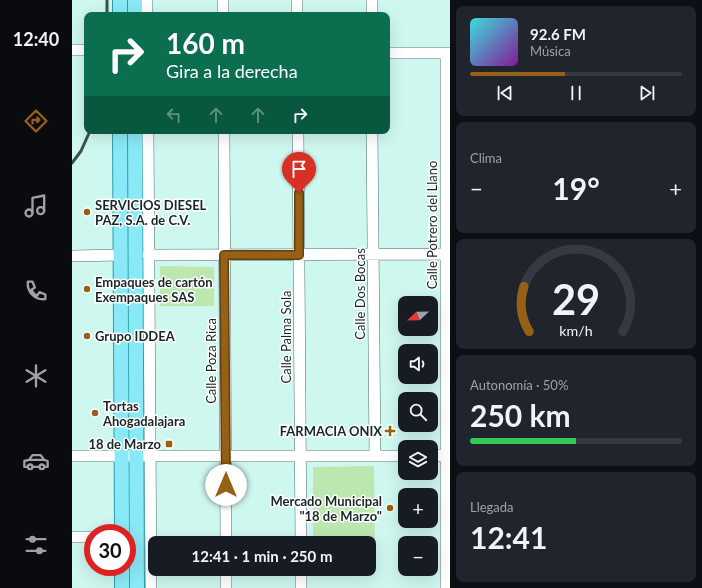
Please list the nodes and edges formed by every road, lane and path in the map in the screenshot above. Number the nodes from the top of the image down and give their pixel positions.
1 (120, 0) edge
2 (135, 0) edge
3 (147, 0) edge
4 (223, 0) edge
5 (297, 0) edge
6 (372, 0) edge
7 (120, 12) edge
8 (135, 12) edge
9 (147, 12) edge
10 (223, 12) edge
11 (297, 12) edge
12 (372, 12) edge
13 (72, 50) edge
14 (84, 50) edge
15 (390, 53) edge
16 (448, 53) edge
17 (120, 134) edge
18 (135, 134) edge
19 (148, 134) edge
20 (224, 134) edge
21 (298, 134) edge
22 (372, 134) edge
23 (448, 254) edge
24 (121, 255) junction
25 (148, 255) junction
26 (224, 255) junction
27 (299, 255) junction
28 (373, 255) junction
29 (72, 256) edge
30 (448, 319) edge
31 (448, 385) edge
32 (72, 456) edge
33 (122, 456) junction
34 (143, 456) junction
35 (226, 456) junction
36 (300, 456) junction
37 (375, 456) junction
38 (398, 456) edge
39 (448, 456) edge
40 (122, 524) edge
41 (226, 536) edge
42 (301, 536) edge
43 (72, 537) edge
44 (84, 537) edge
45 (122, 576) edge
46 (226, 576) edge
47 (301, 576) edge
48 (122, 588) edge
49 (137, 588) edge
50 (151, 588) edge
51 (226, 588) edge
52 (301, 588) edge
53 (446, 588) edge

1 - 7 main road
2 - 8 main road
3 - 9 street
4 - 10 street
5 - 11 street
6 - 12 street
13 - 14 street
15 - 16 street
16 - 23 street, Calle Potrero del Llano
17 - 24 main road
18 - 34 main road
19 - 25 street
20 - 26 street, Calle Poza Rica
21 - 27 street, Calle Palma Sola
22 - 28 street, Calle Dos Bocas
23 - 28 street
23 - 30 street, Calle Potrero del Llano
24 - 29 street
24 - 33 main road
25 - 26 street
25 - 34 street
26 - 27 street
26 - 35 street, Calle Poza Rica
27 - 28 street
27 - 36 street, Calle Palma Sola
28 - 37 street, Calle Dos Bocas
30 - 31 street, Calle Potrero del Llano
31 - 39 street, Calle Potrero del Llano
32 - 33 street
33 - 34 street
33 - 40 main road
34 - 35 street
34 - 49 main road
34 - 50 street
35 - 36 street
35 - 41 street, Calle Poza Rica
36 - 37 street
36 - 42 street, Calle Palma Sola
37 - 38 street
39 - 53 street, Calle Potrero del Llano
43 - 44 street
45 - 48 main road
46 - 51 street
47 - 52 street

